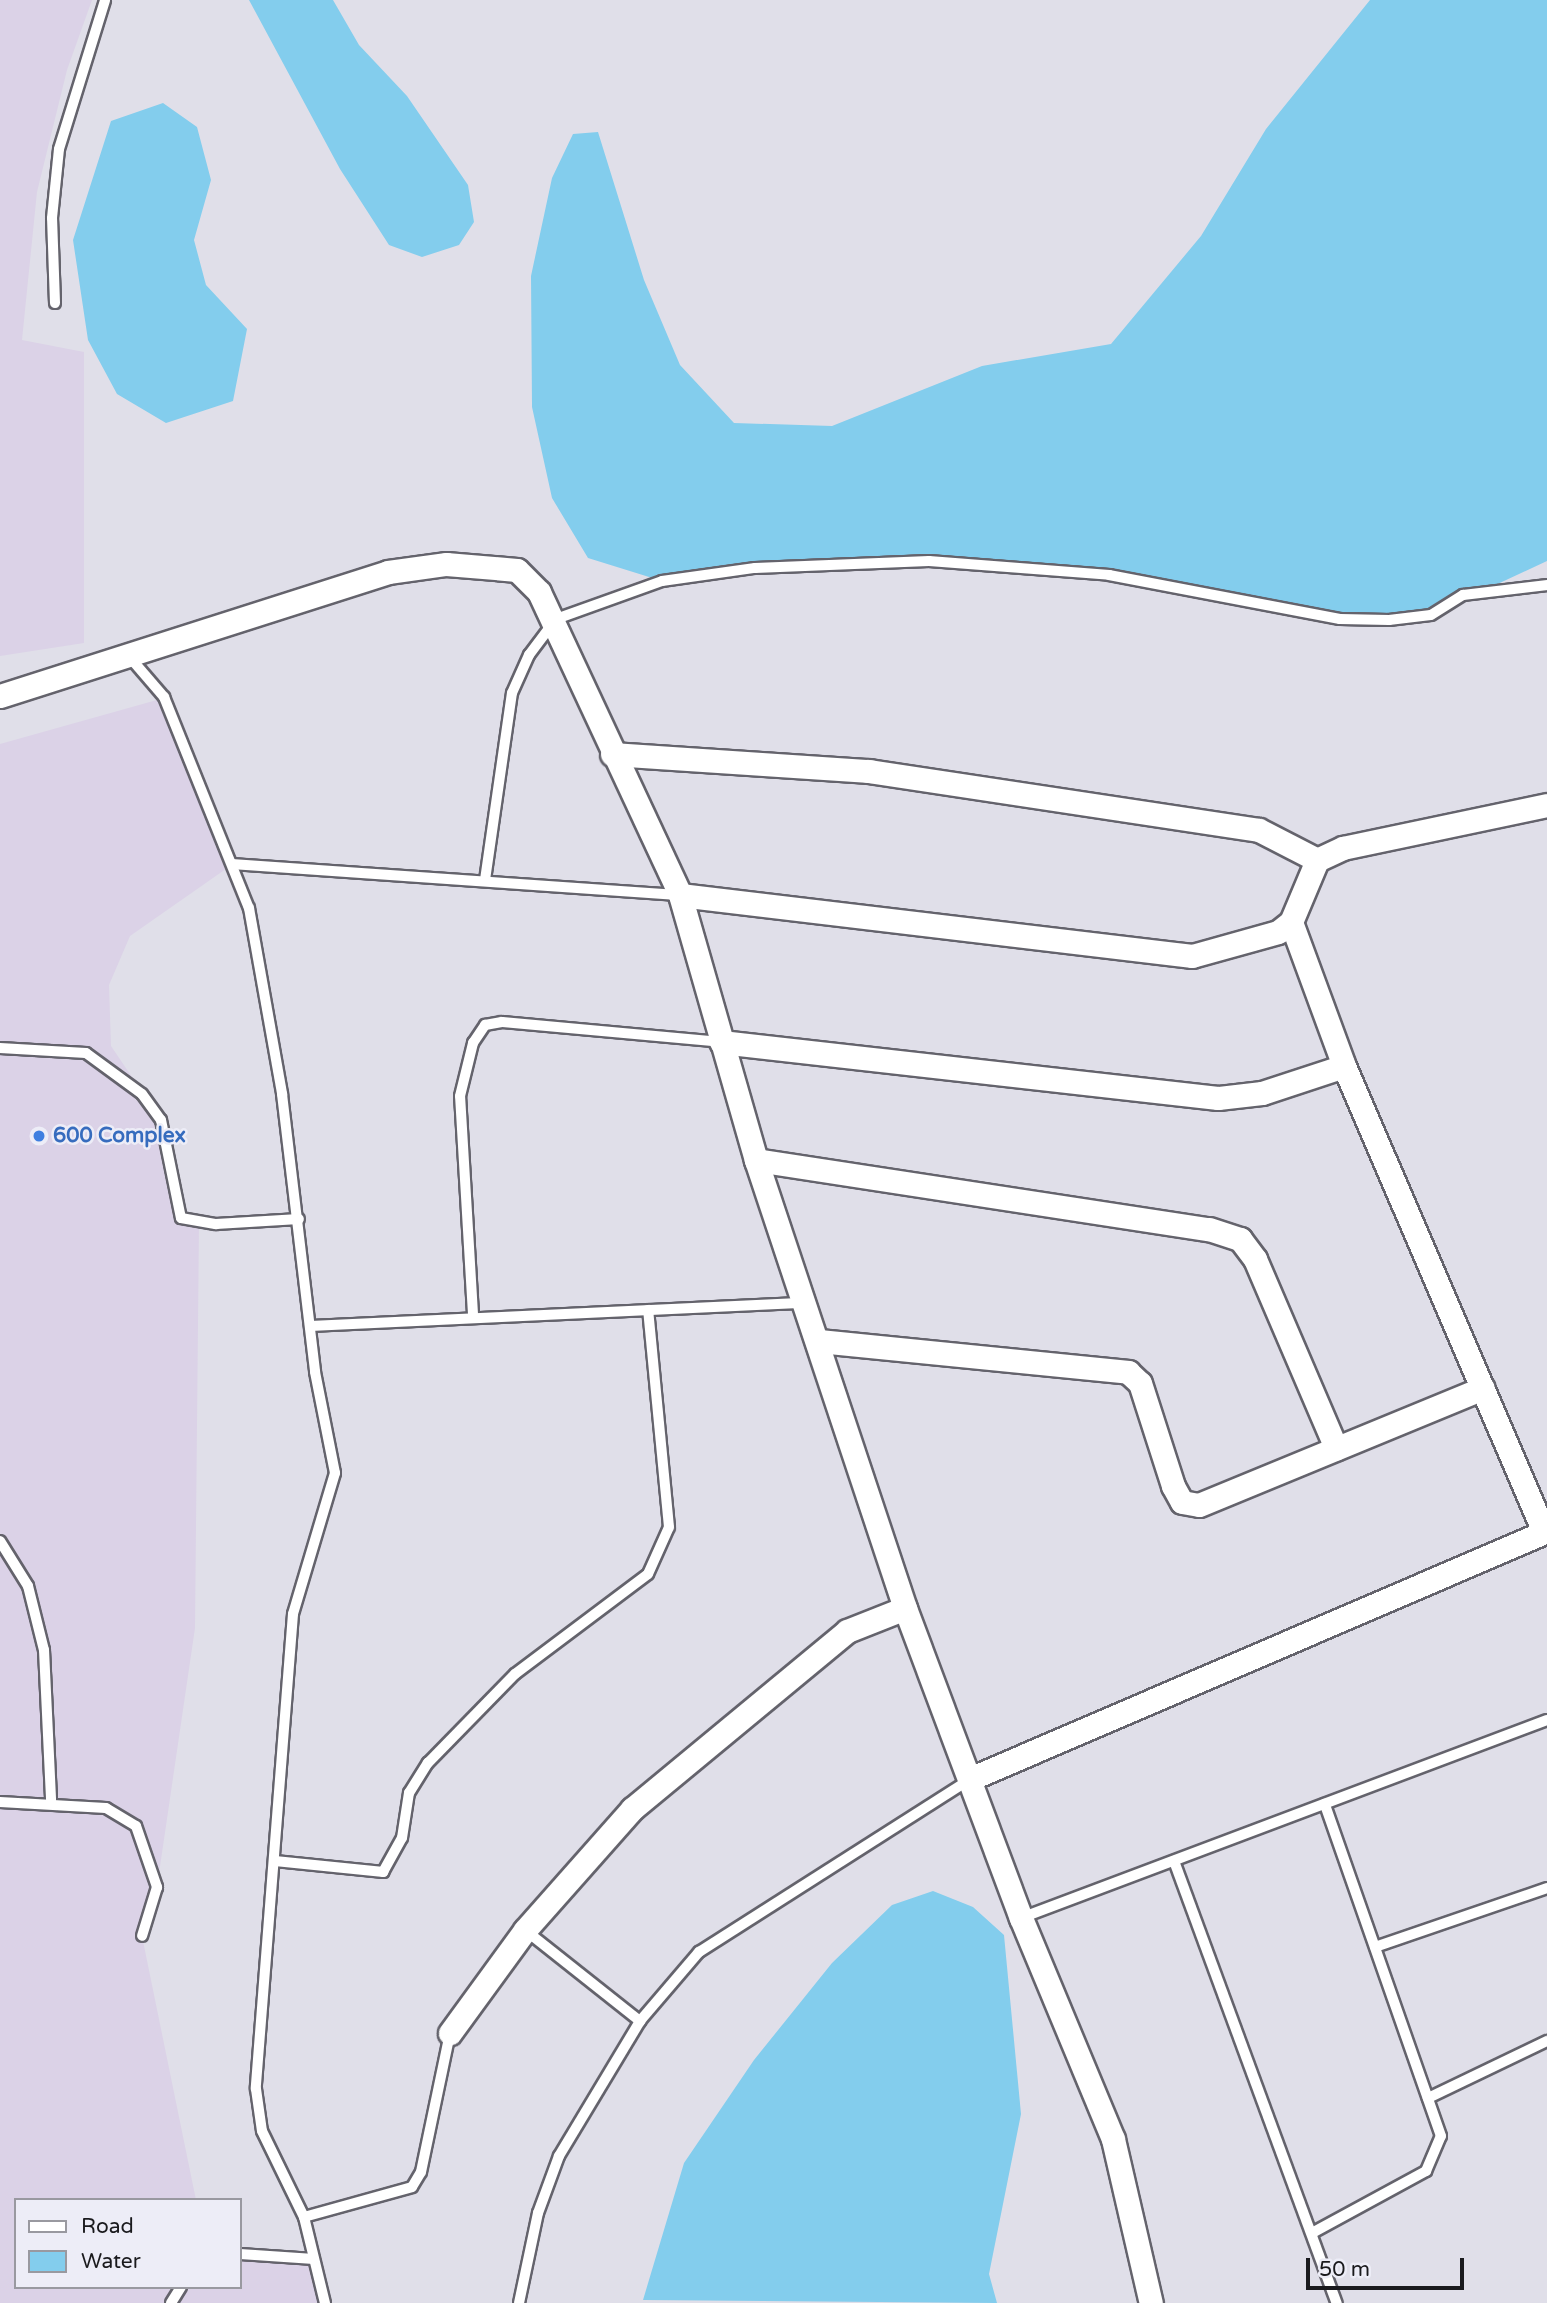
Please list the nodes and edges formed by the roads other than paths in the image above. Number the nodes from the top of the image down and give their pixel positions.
1 (105, 0) edge
2 (55, 303) dead end
3 (1547, 585) edge
4 (556, 619) junction
5 (127, 654) junction
6 (0, 696) edge
7 (612, 754) junction
8 (1547, 805) edge
9 (1317, 860) junction
10 (233, 864) junction
11 (485, 880) junction
12 (680, 895) junction
13 (1291, 922) junction
14 (721, 1042) junction
15 (0, 1048) edge
16 (1344, 1066) junction
17 (755, 1160) junction
18 (299, 1219) junction
19 (806, 1303) junction
20 (648, 1310) junction
21 (472, 1314) junction
22 (310, 1326) junction
23 (819, 1341) junction
24 (1483, 1388) junction
25 (1336, 1448) junction
26 (1545, 1532) edge
27 (0, 1541) edge
28 (905, 1608) junction
29 (1547, 1720) edge
30 (972, 1777) junction
31 (51, 1800) junction
32 (0, 1802) edge
33 (1325, 1804) junction
34 (275, 1861) junction
35 (1174, 1861) junction
36 (1547, 1888) edge
37 (1020, 1918) junction
38 (525, 1930) junction
39 (142, 1936) dead end
40 (1375, 1947) junction
41 (640, 2021) junction
42 (450, 2033) joint
43 (1547, 2041) edge
44 (1428, 2098) junction
45 (304, 2217) junction
46 (1312, 2233) junction
47 (242, 2254) edge
48 (314, 2259) junction
49 (325, 2303) edge
50 (519, 2303) edge
51 (1151, 2303) edge
52 (1337, 2303) edge

1 - 2 lane
3 - 4 lane
4 - 5 street
4 - 7 street
4 - 11 lane
5 - 6 street
5 - 10 lane
7 - 9 street
7 - 12 street
8 - 9 street
9 - 13 street
10 - 11 lane
10 - 18 lane
11 - 12 lane
12 - 13 street
12 - 14 street
13 - 16 street
14 - 16 street
14 - 17 street
14 - 21 lane
15 - 18 lane
16 - 24 street
17 - 19 street
17 - 25 street
18 - 22 lane
19 - 20 lane
19 - 23 street
20 - 21 lane
20 - 34 lane
21 - 22 lane
22 - 34 lane
23 - 25 street
23 - 28 street
24 - 25 street
24 - 26 street
26 - 30 street
27 - 31 lane
28 - 30 street
28 - 38 street
29 - 33 lane
30 - 37 street
30 - 41 lane
31 - 32 lane
31 - 39 lane
33 - 35 lane
33 - 40 lane
34 - 45 lane
35 - 37 lane
35 - 46 lane
36 - 40 lane
37 - 51 street
38 - 41 lane
38 - 42 street
40 - 44 lane
41 - 50 lane
42 - 45 lane
43 - 44 lane
44 - 46 lane
45 - 48 lane
46 - 52 lane
47 - 48 lane
48 - 49 lane

